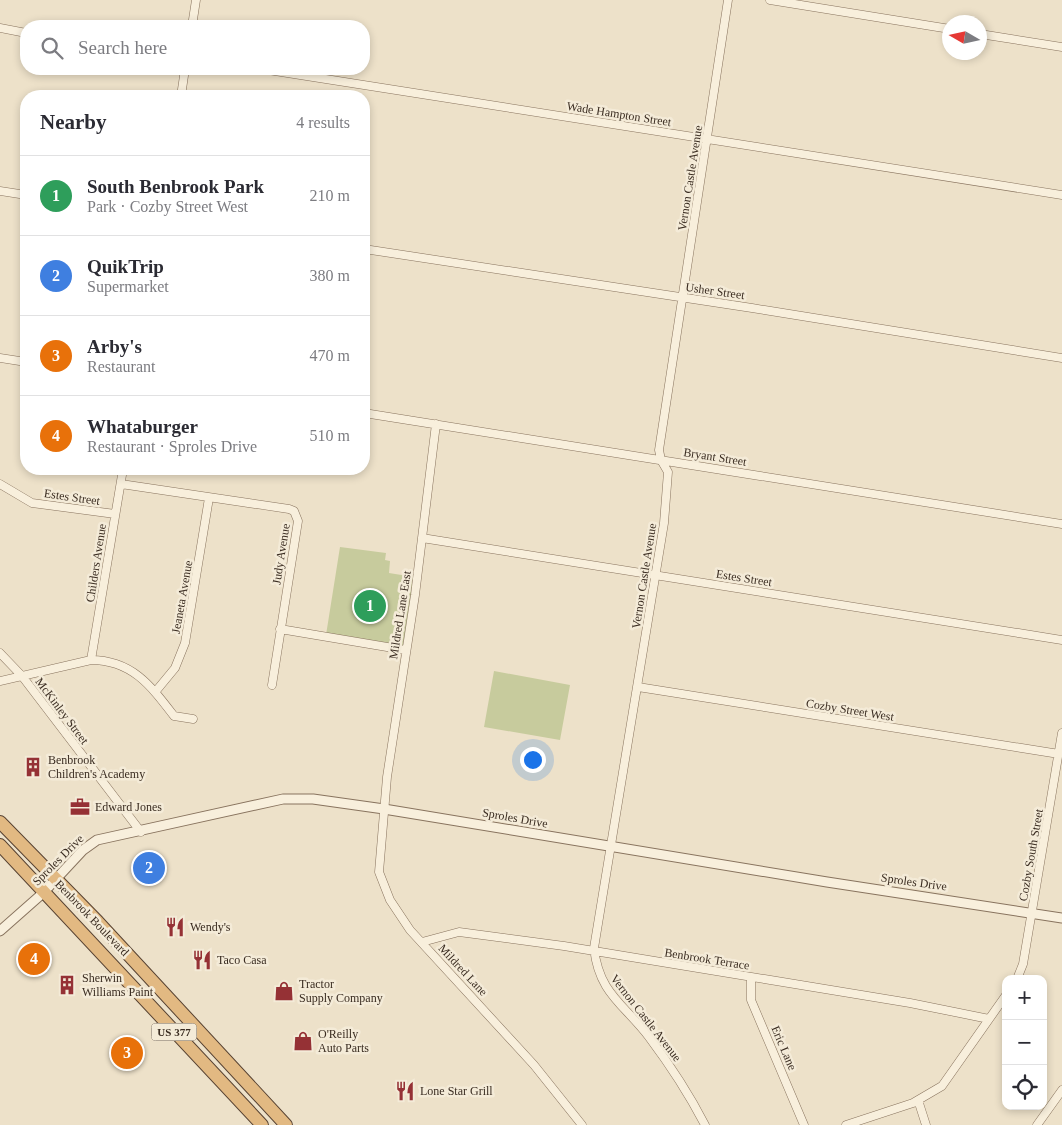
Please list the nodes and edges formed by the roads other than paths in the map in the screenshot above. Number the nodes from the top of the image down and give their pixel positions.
1 (196, 0) edge
2 (728, 0) edge
3 (770, 0) edge
4 (193, 20) edge
5 (0, 28) edge
6 (942, 29) edge
7 (20, 32) edge
8 (987, 35) edge
9 (1062, 46) edge
10 (184, 75) edge
11 (300, 75) edge
12 (182, 90) edge
13 (707, 139) junction
14 (0, 191) edge
15 (20, 194) edge
16 (1062, 195) edge
17 (370, 250) edge
18 (682, 298) junction
19 (0, 358) edge
20 (1062, 358) edge
21 (20, 361) edge
22 (370, 414) edge
23 (436, 424) junction
24 (661, 460) junction
25 (122, 475) edge
26 (0, 484) edge
27 (120, 484) junction
28 (210, 498) junction
29 (115, 514) junction
30 (1062, 524) edge
31 (422, 538) junction
32 (656, 576) junction
33 (280, 629) junction
34 (1062, 640) edge
35 (406, 650) junction
36 (0, 653) edge
37 (90, 660) junction
38 (22, 676) junction
39 (0, 681) edge
40 (272, 686) dead end
41 (638, 687) junction
42 (156, 691) junction
43 (193, 719) dead end
44 (1062, 735) edge
45 (1059, 754) junction
46 (384, 808) junction
47 (0, 822) edge
48 (141, 832) junction
49 (0, 845) edge
50 (611, 847) junction
51 (54, 879) junction
52 (43, 893) junction
53 (1032, 913) junction
54 (1062, 918) edge
55 (0, 931) edge
56 (422, 942) junction
57 (595, 952) junction
58 (1019, 975) edge
59 (751, 978) junction
60 (1002, 1001) edge
61 (989, 1019) junction
62 (1062, 1090) edge
63 (918, 1100) junction
64 (280, 1123) edge
65 (262, 1125) edge
66 (582, 1125) edge
67 (704, 1125) edge
68 (804, 1125) edge
69 (846, 1125) edge
70 (926, 1125) edge
71 (1037, 1125) edge

1 - 4 street
2 - 13 street, Vernon Castle Avenue
3 - 6 street
5 - 7 street
8 - 9 street
10 - 12 street
11 - 13 street, Wade Hampton Street
13 - 16 street, Wade Hampton Street
13 - 18 street, Vernon Castle Avenue
14 - 15 street
17 - 18 street, Usher Street
18 - 20 street, Usher Street
18 - 24 street, Vernon Castle Avenue
19 - 21 street
22 - 23 street, Bryant Street
23 - 24 street, Bryant Street
23 - 31 street, Mildred Lane East
24 - 30 street, Bryant Street
24 - 32 street, Vernon Castle Avenue
25 - 27 street, Childers Avenue
26 - 29 street, Estes Street
27 - 28 street, Judy Avenue
27 - 29 street, Childers Avenue
28 - 33 street, Judy Avenue
28 - 42 street, Jeaneta Avenue
29 - 37 street, Childers Avenue
31 - 32 street, Estes Street
31 - 35 street, Mildred Lane East
32 - 34 street, Estes Street
32 - 41 street, Vernon Castle Avenue
33 - 35 street
33 - 40 street, Judy Avenue
35 - 46 street, Mildred Lane East
36 - 38 street, McKinley Street
37 - 38 street
37 - 42 street
38 - 39 street
38 - 48 street, McKinley Street
41 - 45 street, Cozby Street West
41 - 50 street, Vernon Castle Avenue
42 - 43 street
44 - 45 street, Cozby South Street
45 - 53 street, Cozby South Street
46 - 48 street, Sproles Drive
46 - 50 street, Sproles Drive
46 - 56 street, Mildred Lane
47 - 51 highway, Benbrook Boulevard / US 377
48 - 51 street, Sproles Drive
49 - 52 highway, Benbrook Boulevard / US 377
50 - 53 street, Sproles Drive
50 - 57 street, Vernon Castle Avenue
51 - 52 street, Sproles Drive
51 - 64 highway, Benbrook Boulevard / US 377
52 - 55 street, Sproles Drive
52 - 65 highway, Benbrook Boulevard / US 377
53 - 54 street, Sproles Drive
53 - 58 street, Cozby South Street
56 - 57 street, Benbrook Terrace
56 - 66 street, Mildred Lane
57 - 59 street, Benbrook Terrace
57 - 67 street, Vernon Castle Avenue
59 - 61 street, Benbrook Terrace
59 - 68 street, Eric Lane
60 - 61 street
61 - 63 street
62 - 71 street
63 - 69 street
63 - 70 street

